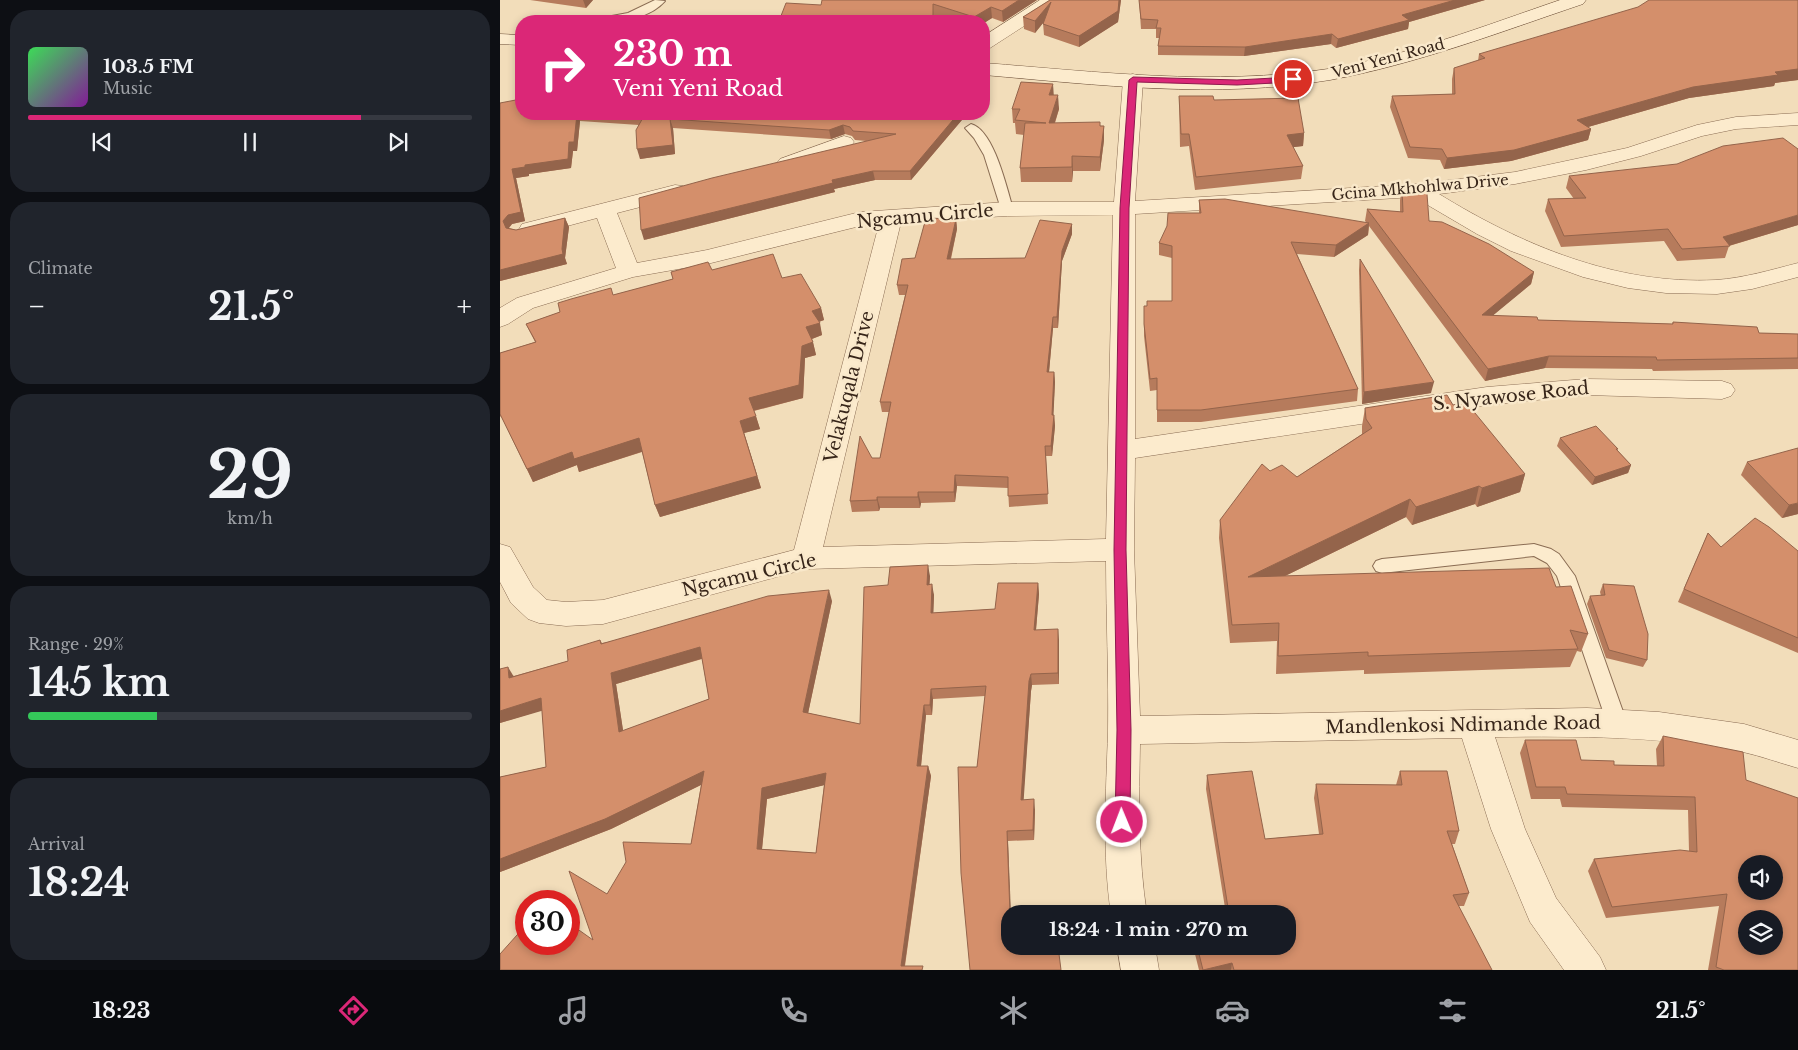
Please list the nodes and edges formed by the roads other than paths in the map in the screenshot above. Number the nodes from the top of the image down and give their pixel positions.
1 (1052, 0) edge
2 (1576, 0) edge
3 (660, 1) edge
4 (636, 15) edge
5 (990, 40) edge
6 (990, 69) edge
7 (1133, 80) junction
8 (1798, 119) edge
9 (971, 128) dead end
10 (844, 142) dead end
11 (772, 166) edge
12 (698, 184) edge
13 (1418, 190) junction
14 (1124, 208) junction
15 (1007, 209) junction
16 (605, 210) junction
17 (892, 216) junction
18 (520, 231) edge
19 (1798, 270) edge
20 (629, 271) junction
21 (500, 319) edge
22 (1722, 390) dead end
23 (1123, 450) junction
24 (1120, 550) junction
25 (500, 554) edge
26 (806, 558) junction
27 (1382, 566) dead end
28 (1617, 723) junction
29 (1474, 724) junction
30 (1124, 730) junction
31 (1798, 754) edge
32 (1128, 905) edge
33 (1138, 955) edge
34 (1140, 970) edge
35 (1587, 970) edge

1 - 5 street
2 - 7 street, Veni Yeni Road
3 - 4 lane
6 - 7 street, Veni Yeni Road
7 - 14 street
8 - 13 street, Gcina Mkhohlwa Drive
9 - 15 lane
10 - 11 street
12 - 16 street
13 - 14 street, Gcina Mkhohlwa Drive
13 - 19 street
14 - 15 street, Ngcamu Circle
14 - 23 street
15 - 17 street, Ngcamu Circle
16 - 18 street
16 - 20 street
17 - 20 street, Ngcamu Circle
17 - 26 street, Velakuqala Drive
20 - 21 street, Ngcamu Circle
22 - 23 street, S. Nyawose Road
23 - 24 street
24 - 26 street, Ngcamu Circle
24 - 30 street
25 - 26 street, Ngcamu Circle
27 - 28 lane
28 - 29 street, Mandlenkosi Ndimande Road
28 - 31 street, Mandlenkosi Ndimande Road
29 - 30 street, Mandlenkosi Ndimande Road
29 - 35 street
30 - 32 street
33 - 34 street

